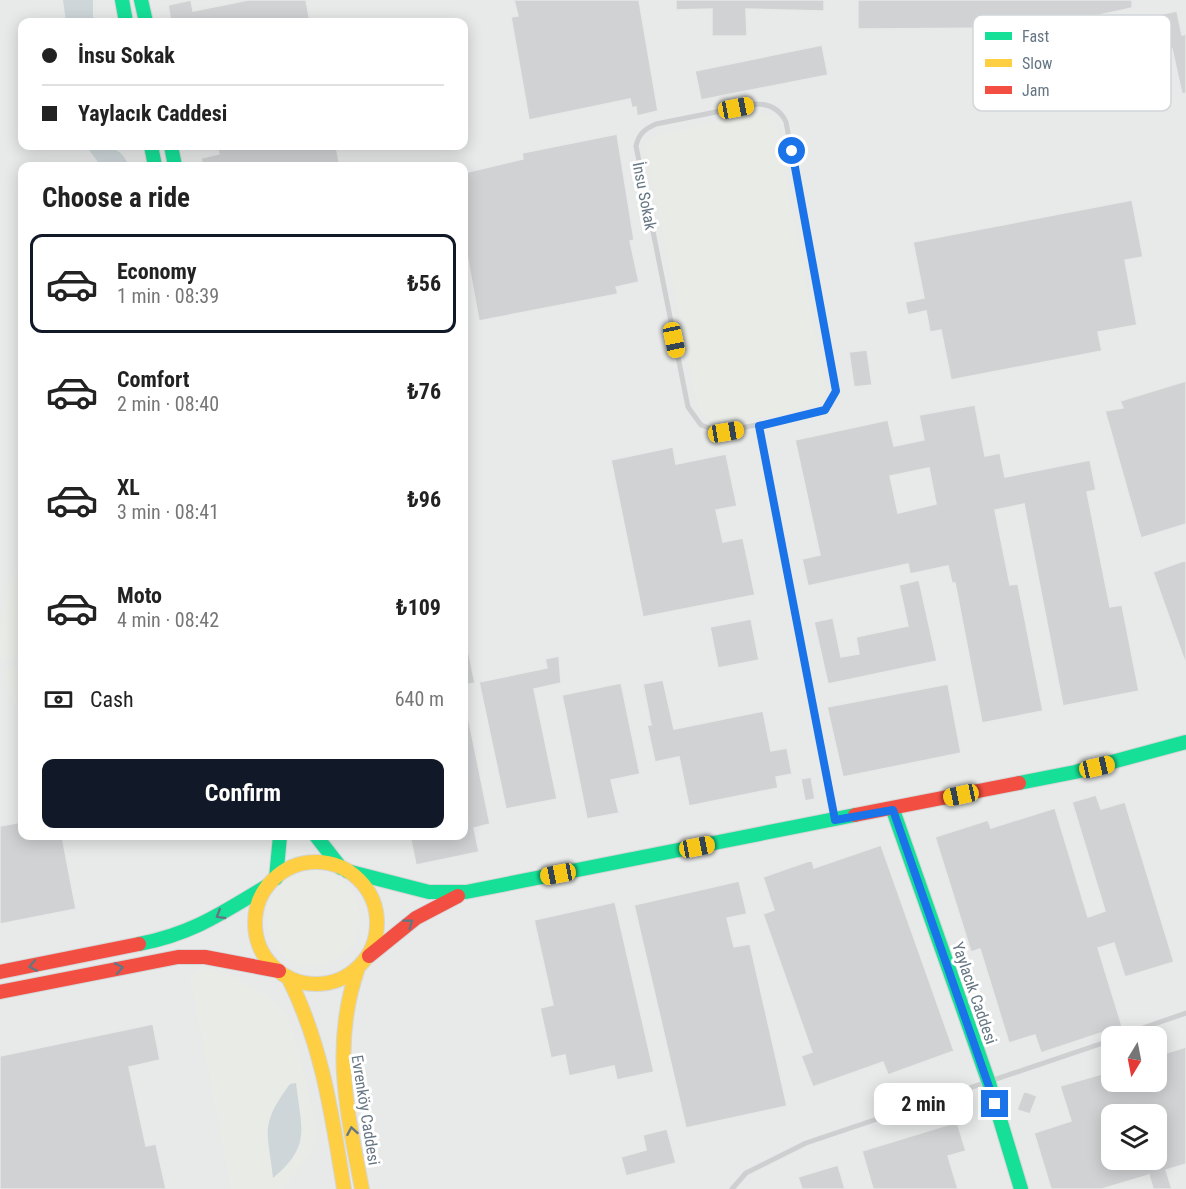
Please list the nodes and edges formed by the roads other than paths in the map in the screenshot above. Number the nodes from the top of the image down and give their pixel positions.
1 (122, 0) edge
2 (141, 0) edge
3 (125, 18) edge
4 (145, 18) edge
5 (759, 426) junction
6 (1186, 742) edge
7 (893, 810) junction
8 (835, 820) junction
9 (279, 840) edge
10 (319, 840) edge
11 (344, 870) junction
12 (273, 881) junction
13 (466, 892) junction
14 (361, 964) junction
15 (0, 972) edge
16 (284, 974) junction
17 (0, 992) edge
18 (1186, 1013) edge
19 (1149, 1026) edge
20 (1101, 1044) edge
21 (989, 1083) junction
22 (344, 1189) edge
23 (362, 1189) edge
24 (732, 1189) edge
25 (1021, 1189) edge

1 - 3 street
2 - 4 street
5 - 5 lane, İnsu Sokak
5 - 8 lane
6 - 7 street
7 - 8 street
7 - 21 street, Yaylacık Caddesi
8 - 13 street
9 - 12 street
10 - 11 street
11 - 12 street
11 - 13 street
11 - 14 street
12 -> 15 street
12 - 16 street
14 -> 13 street
14 - 16 street
23 -> 14 street, Evrenköy Caddesi
17 -> 16 street
16 - 22 street, Evrenköy Caddesi
18 - 19 lane
20 - 21 lane
21 - 24 lane
21 - 25 street, Yaylacık Caddesi

